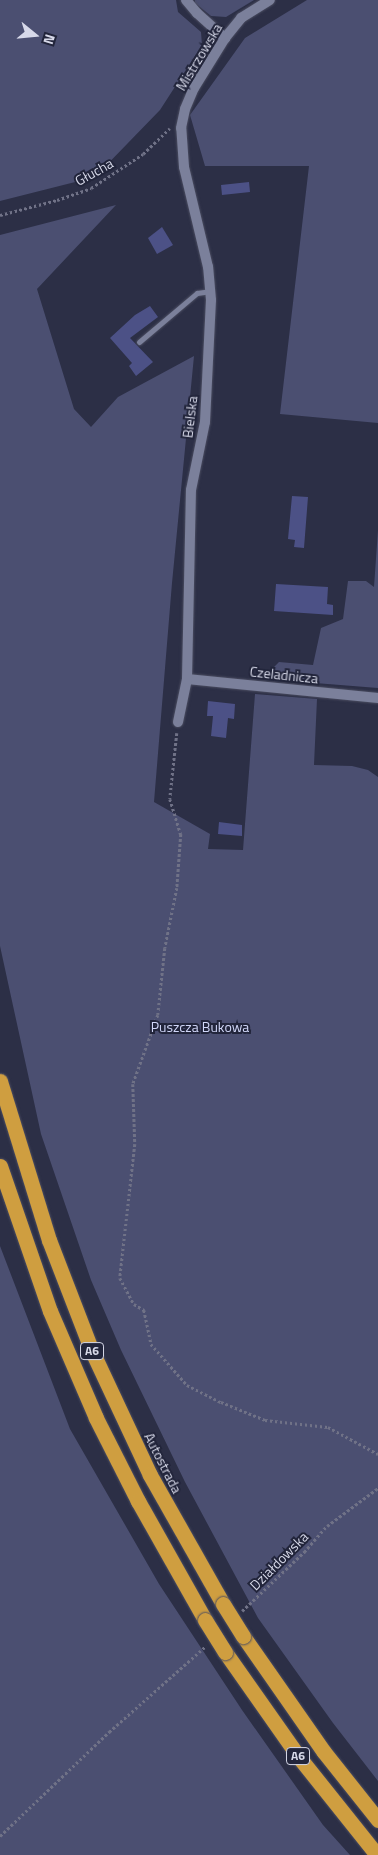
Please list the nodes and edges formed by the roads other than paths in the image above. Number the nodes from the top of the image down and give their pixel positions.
1 (186, 0) edge
2 (270, 0) edge
3 (225, 38) junction
4 (182, 117) joint
5 (211, 290) junction
6 (139, 342) dead end
7 (187, 679) junction
8 (378, 698) edge
9 (178, 722) road end
10 (0, 1081) edge
11 (0, 1166) edge
12 (378, 1820) edge
13 (377, 1855) edge

1 - 3 street
2 - 3 street, Mistrzowska
3 - 4 street, Mistrzowska
4 - 5 street, Bielska
5 - 6 lane
5 - 7 street, Bielska
7 - 8 street, Czeladnicza
7 - 9 street, Bielska
10 - 12 highway, Autostrada / A6, bridge
11 - 13 highway, A6, bridge

